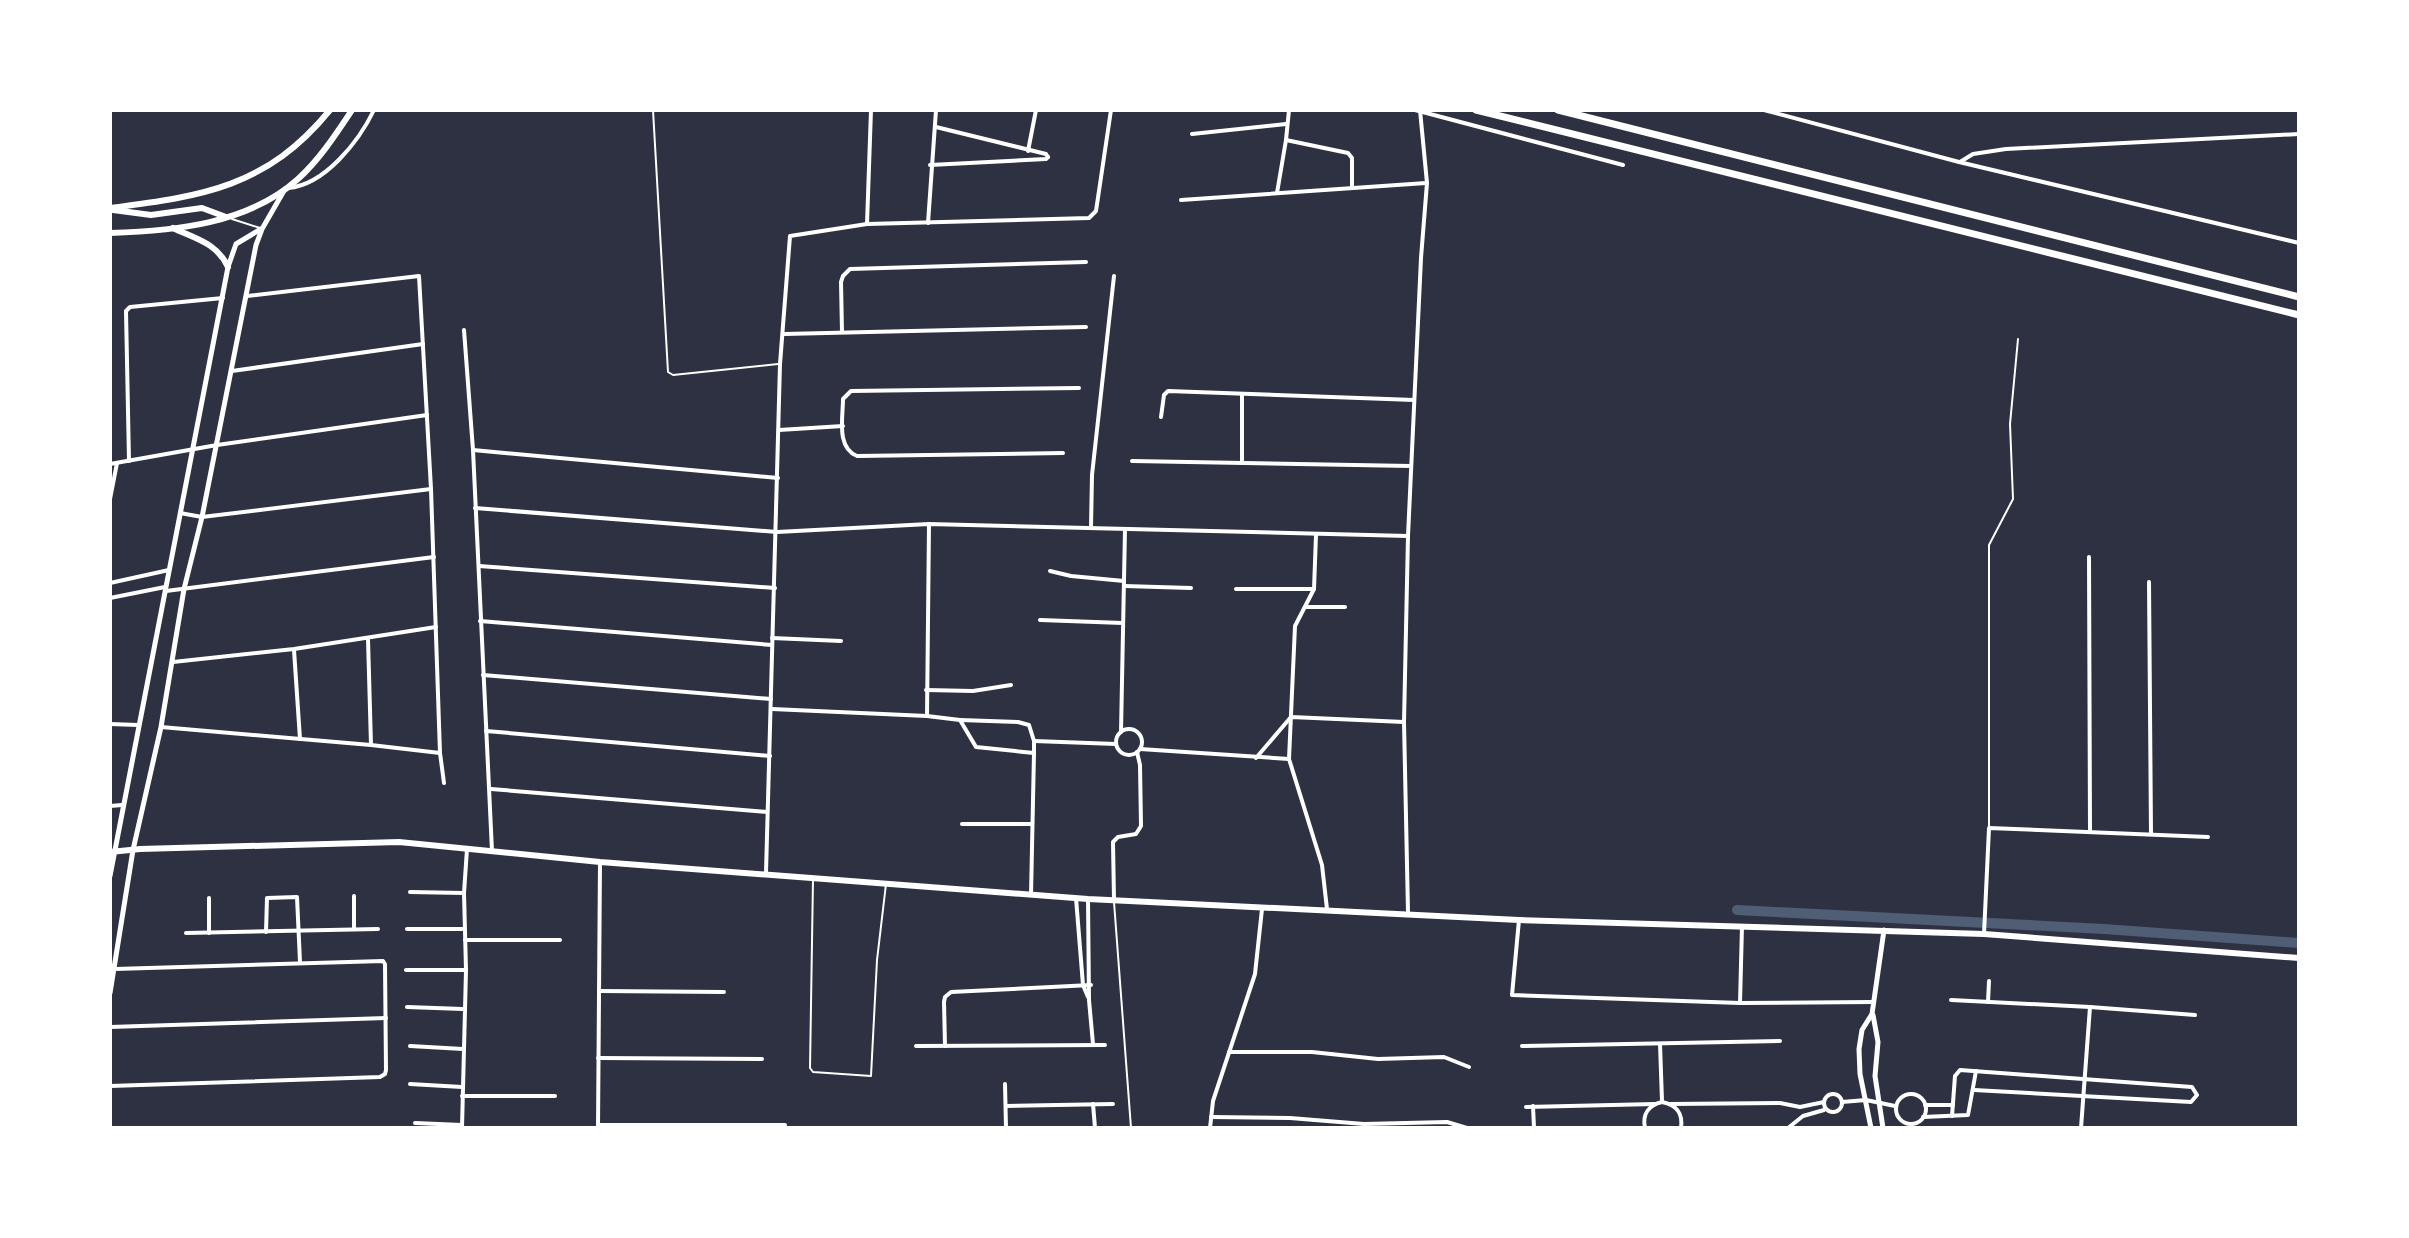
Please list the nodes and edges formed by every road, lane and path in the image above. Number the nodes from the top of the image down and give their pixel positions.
1 (330, 110) edge
2 (352, 110) edge
3 (374, 110) edge
4 (653, 110) edge
5 (871, 110) edge
6 (936, 110) edge
7 (1036, 110) edge
8 (1111, 110) edge
9 (1289, 110) edge
10 (1418, 110) edge
11 (1476, 110) edge
12 (1558, 110) edge
13 (1764, 110) edge
14 (1286, 124) junction
15 (936, 127) junction
16 (1192, 134) dead end
17 (2299, 134) edge
18 (1289, 142) junction
19 (1028, 151) junction
20 (1959, 162) junction
21 (930, 165) junction
22 (1623, 165) dead end
23 (1427, 183) junction
24 (1352, 188) junction
25 (285, 189) junction
26 (1277, 194) junction
27 (1181, 200) dead end
28 (110, 209) edge
29 (226, 217) junction
30 (928, 223) junction
31 (867, 224) junction
32 (173, 228) junction
33 (262, 229) junction
34 (110, 233) edge
35 (2299, 243) edge
36 (1086, 262) dead end
37 (228, 267) junction
38 (1114, 276) dead end
39 (247, 296) junction
40 (2299, 297) edge
41 (223, 298) junction
42 (2299, 315) edge
43 (1086, 327) dead end
44 (464, 330) dead end
45 (842, 332) junction
46 (784, 334) junction
47 (2018, 339) dead end
48 (424, 344) junction
49 (780, 364) junction
50 (232, 371) junction
51 (1079, 388) dead end
52 (1242, 394) junction
53 (1414, 400) junction
54 (427, 415) junction
55 (1161, 417) dead end
56 (843, 426) junction
57 (779, 430) junction
58 (217, 445) junction
59 (192, 450) junction
60 (473, 450) junction
61 (1063, 453) dead end
62 (129, 461) junction
63 (1132, 461) dead end
64 (1242, 461) junction
65 (117, 463) junction
66 (110, 464) edge
67 (1411, 466) junction
68 (778, 478) junction
69 (431, 489) junction
70 (110, 499) edge
71 (475, 508) junction
72 (180, 513) junction
73 (202, 517) junction
74 (929, 524) junction
75 (1091, 527) junction
76 (1125, 529) junction
77 (777, 532) junction
78 (1316, 535) junction
79 (1408, 536) junction
80 (434, 557) junction
81 (2089, 557) dead end
82 (479, 566) junction
83 (169, 570) junction
84 (1050, 571) dead end
85 (2149, 582) dead end
86 (110, 583) edge
87 (1124, 583) junction
88 (775, 588) junction
89 (1191, 588) dead end
90 (164, 589) junction
91 (184, 589) junction
92 (1236, 589) dead end
93 (1314, 589) junction
94 (110, 598) edge
95 (1306, 607) junction
96 (1345, 607) dead end
97 (1040, 620) dead end
98 (480, 621) junction
99 (1123, 623) junction
100 (436, 627) junction
101 (772, 638) junction
102 (368, 639) junction
103 (841, 641) dead end
104 (772, 645) junction
105 (294, 649) junction
106 (173, 662) junction
107 (483, 675) junction
108 (1011, 685) dead end
109 (926, 690) junction
110 (771, 699) junction
111 (772, 709) junction
112 (927, 716) junction
113 (1291, 717) junction
114 (960, 720) junction
115 (1404, 722) junction
116 (110, 724) edge
117 (138, 725) junction
118 (161, 727) junction
119 (486, 731) junction
120 (1121, 732) junction
121 (300, 739) junction
122 (1034, 741) junction
123 (1116, 744) junction
124 (371, 745) junction
125 (1138, 751) junction
126 (440, 753) junction
127 (1034, 753) junction
128 (770, 756) junction
129 (1256, 758) junction
130 (1289, 759) junction
131 (444, 783) dead end
132 (491, 789) junction
133 (122, 805) junction
134 (110, 806) edge
135 (767, 812) junction
136 (962, 824) dead end
137 (1031, 824) junction
138 (1989, 828) junction
139 (2090, 831) junction
140 (2151, 834) junction
141 (2208, 837) dead end
142 (467, 849) junction
143 (133, 850) junction
144 (492, 851) junction
145 (112, 852) edge
146 (600, 862) junction
147 (766, 873) junction
148 (110, 876) edge
149 (813, 878) junction
150 (886, 884) junction
151 (410, 892) dead end
152 (464, 893) junction
153 (1031, 895) junction
154 (354, 896) dead end
155 (209, 898) dead end
156 (1076, 898) junction
157 (1088, 899) junction
158 (1114, 900) junction
159 (1262, 909) junction
160 (1327, 909) junction
161 (1408, 912) junction
162 (1519, 920) junction
163 (1742, 926) junction
164 (378, 929) dead end
165 (407, 929) dead end
166 (464, 929) junction
167 (1884, 929) junction
168 (354, 930) junction
169 (297, 931) junction
170 (266, 932) junction
171 (186, 933) dead end
172 (209, 933) junction
173 (1984, 934) junction
174 (465, 940) junction
175 (560, 940) dead end
176 (2299, 958) edge
177 (300, 962) junction
178 (115, 969) junction
179 (406, 970) dead end
180 (466, 970) junction
181 (1989, 981) dead end
182 (1083, 985) junction
183 (1091, 985) junction
184 (599, 991) junction
185 (724, 992) dead end
186 (110, 993) edge
187 (1089, 1000) junction
188 (1951, 1000) dead end
189 (1873, 1002) junction
190 (1988, 1002) junction
191 (1740, 1003) junction
192 (407, 1007) dead end
193 (2090, 1007) junction
194 (463, 1009) junction
195 (1872, 1014) junction
196 (2195, 1015) dead end
197 (386, 1018) junction
198 (110, 1027) edge
199 (1780, 1041) dead end
200 (1660, 1044) junction
201 (1093, 1045) junction
202 (1105, 1045) dead end
203 (410, 1046) dead end
204 (916, 1046) dead end
205 (945, 1046) junction
206 (1522, 1046) dead end
207 (463, 1049) junction
208 (1229, 1052) junction
209 (598, 1058) junction
210 (762, 1059) dead end
211 (1469, 1067) dead end
212 (1976, 1071) junction
213 (2085, 1080) junction
214 (410, 1084) dead end
215 (1005, 1084) dead end
216 (110, 1086) edge
217 (462, 1087) junction
218 (1974, 1090) junction
219 (462, 1096) junction
220 (555, 1096) dead end
221 (2084, 1096) junction
222 (1866, 1100) junction
223 (1662, 1102) junction
224 (1824, 1102) junction
225 (1842, 1102) junction
226 (1878, 1102) junction
227 (1093, 1104) junction
228 (1113, 1104) dead end
229 (1655, 1104) junction
230 (1670, 1104) junction
231 (1925, 1105) junction
232 (1953, 1105) junction
233 (1006, 1106) junction
234 (1533, 1106) junction
235 (1526, 1107) dead end
236 (1800, 1107) junction
237 (1895, 1107) junction
238 (1825, 1109) junction
239 (1803, 1116) junction
240 (1952, 1116) junction
241 (1211, 1117) junction
242 (1923, 1117) junction
243 (415, 1123) dead end
244 (785, 1125) dead end
245 (462, 1126) edge
246 (598, 1127) edge
247 (1006, 1128) edge
248 (1095, 1128) edge
249 (1131, 1128) edge
250 (1210, 1128) edge
251 (1467, 1128) edge
252 (1534, 1128) edge
253 (1645, 1128) edge
254 (1681, 1128) edge
255 (1788, 1128) edge
256 (1871, 1128) edge
257 (1883, 1128) edge
258 (2081, 1128) edge

1 - 28 main road
2 - 25 main road
3 - 25 street
4 - 49 lane
5 - 31 street
6 - 15 street
7 - 19 street
8 - 30 street
9 - 14 street
10 - 22 street
10 - 23 street
11 - 42 highway
12 - 40 highway
13 - 20 street
14 - 16 street
14 - 18 street
15 - 19 street
15 - 21 street
17 - 20 street
18 - 24 street
18 - 26 street
19 - 21 street
20 - 35 street
21 - 30 street
23 - 24 street
23 - 53 street
24 - 26 street
25 - 29 main road
25 - 33 street
26 - 27 street
28 - 29 main road
29 - 32 main road
29 - 33 lane
30 - 31 street
31 - 46 street
32 - 34 main road
32 - 37 main road
33 - 37 street
33 - 39 street
36 - 45 street
37 - 41 street
38 - 75 street
39 - 48 street
39 - 50 street
41 - 59 street
41 - 62 street
43 - 45 street
44 - 60 street
45 - 46 street
46 - 49 street
47 - 138 lane
48 - 50 street
48 - 54 street
49 - 57 street
50 - 58 street
51 - 56 street
52 - 53 street
52 - 55 street
52 - 64 street
53 - 67 street
54 - 58 street
54 - 69 street
56 - 57 street
56 - 61 street
57 - 68 street
58 - 59 street
58 - 73 street
59 - 62 street
59 - 72 street
60 - 68 street
60 - 71 street
62 - 65 street
63 - 64 street
64 - 67 street
65 - 66 street
65 - 70 street
67 - 79 street
68 - 77 street
69 - 73 street
69 - 80 street
71 - 77 street
71 - 82 street
72 - 73 street
72 - 83 street
73 - 91 street
74 - 75 street
74 - 77 street
74 - 109 street
75 - 76 street
76 - 78 street
76 - 87 street
77 - 88 street
78 - 79 street
78 - 93 street
79 - 115 street
80 - 91 street
80 - 100 street
81 - 139 street
82 - 88 street
82 - 98 street
83 - 86 street
83 - 90 street
84 - 87 street
85 - 140 street
87 - 89 street
87 - 99 street
88 - 101 street
90 - 91 street
90 - 94 street
90 - 117 street
91 - 106 street
92 - 93 street
93 - 95 street
95 - 96 street
95 - 113 street
97 - 99 street
98 - 104 street
98 - 107 street
99 - 120 street
100 - 102 street
100 - 126 street
101 - 103 street
101 - 104 street
102 - 105 street
102 - 124 street
104 - 110 street
105 - 106 street
105 - 121 street
106 - 118 street
107 - 110 street
107 - 119 street
108 - 109 street
109 - 112 street
110 - 111 street
111 - 112 street
111 - 128 street
112 - 114 street
113 - 115 street
113 - 129 street
113 - 130 street
114 - 122 street
114 - 127 street
115 - 161 street
116 - 117 street
117 - 133 street
118 - 121 street
118 - 143 street
119 - 128 street
119 - 132 street
120 - 123 street
120 - 125 street
121 - 124 street
122 - 123 street
122 - 127 street
123 - 125 street
124 - 126 street
125 - 129 street
125 - 158 street
126 - 131 street
127 - 137 street
128 - 135 street
129 - 130 street
130 - 160 street
132 - 135 street
132 - 144 street
133 - 134 street
133 - 145 street
135 - 147 street
136 - 137 street
137 - 153 street
138 - 139 street
138 - 173 street
139 - 140 street
140 - 141 street
142 - 143 main road
142 - 144 main road
142 - 152 street
143 - 145 main road
143 - 178 street
144 - 146 main road
145 - 148 street
146 - 147 main road
146 - 184 street
147 - 149 main road
149 - 150 main road
149 - 150 lane
150 - 153 main road
151 - 152 street
152 - 166 street
153 - 156 main road
154 - 168 street
155 - 172 street
156 - 157 main road
156 - 182 street
157 - 158 main road
157 - 183 street
158 - 159 main road
158 - 249 lane
159 - 160 main road
159 - 208 street
160 - 161 main road
161 - 162 main road
162 - 163 main road
162 - 191 street
163 - 167 main road
163 - 191 street
164 - 168 street
165 - 166 street
166 - 174 street
167 - 173 main road
167 - 189 street
168 - 169 street
169 - 170 street
169 - 170 street
169 - 177 street
170 - 172 street
171 - 172 street
173 - 176 main road
174 - 175 street
174 - 180 street
177 - 178 street
177 - 197 street
178 - 186 street
179 - 180 street
180 - 194 street
181 - 190 street
182 - 183 street
182 - 187 street
182 - 205 street
183 - 187 street
184 - 185 street
184 - 209 street
187 - 201 street
188 - 190 street
189 - 191 street
189 - 195 street
190 - 193 street
192 - 194 street
193 - 196 street
193 - 213 street
194 - 207 street
195 - 222 street
195 - 226 street
197 - 198 street
197 - 216 street
199 - 200 street
200 - 206 street
200 - 223 street
201 - 202 street
201 - 205 street
203 - 207 street
204 - 205 street
207 - 217 street
208 - 211 street
208 - 241 street
209 - 210 street
209 - 246 street
212 - 213 street
212 - 218 street
212 - 232 street
213 - 221 street
213 - 221 street
214 - 217 street
215 - 233 street
217 - 219 street
218 - 221 street
218 - 240 street
219 - 220 street
219 - 245 street
221 - 258 street
222 - 225 street
222 - 226 street
222 - 256 street
223 - 229 street
223 - 230 street
224 - 225 street
224 - 236 street
224 - 238 street
225 - 238 street
226 - 237 street
226 - 257 street
227 - 228 street
227 - 233 street
227 - 248 street
229 - 234 street
229 - 253 street
230 - 236 street
230 - 254 street
231 - 232 street
231 - 237 street
231 - 242 street
232 - 240 street
233 - 247 street
234 - 235 street
234 - 252 street
236 - 239 street
237 - 242 street
238 - 239 street
239 - 255 street
240 - 242 street
241 - 250 street
241 - 251 street
243 - 245 street
244 - 246 street

